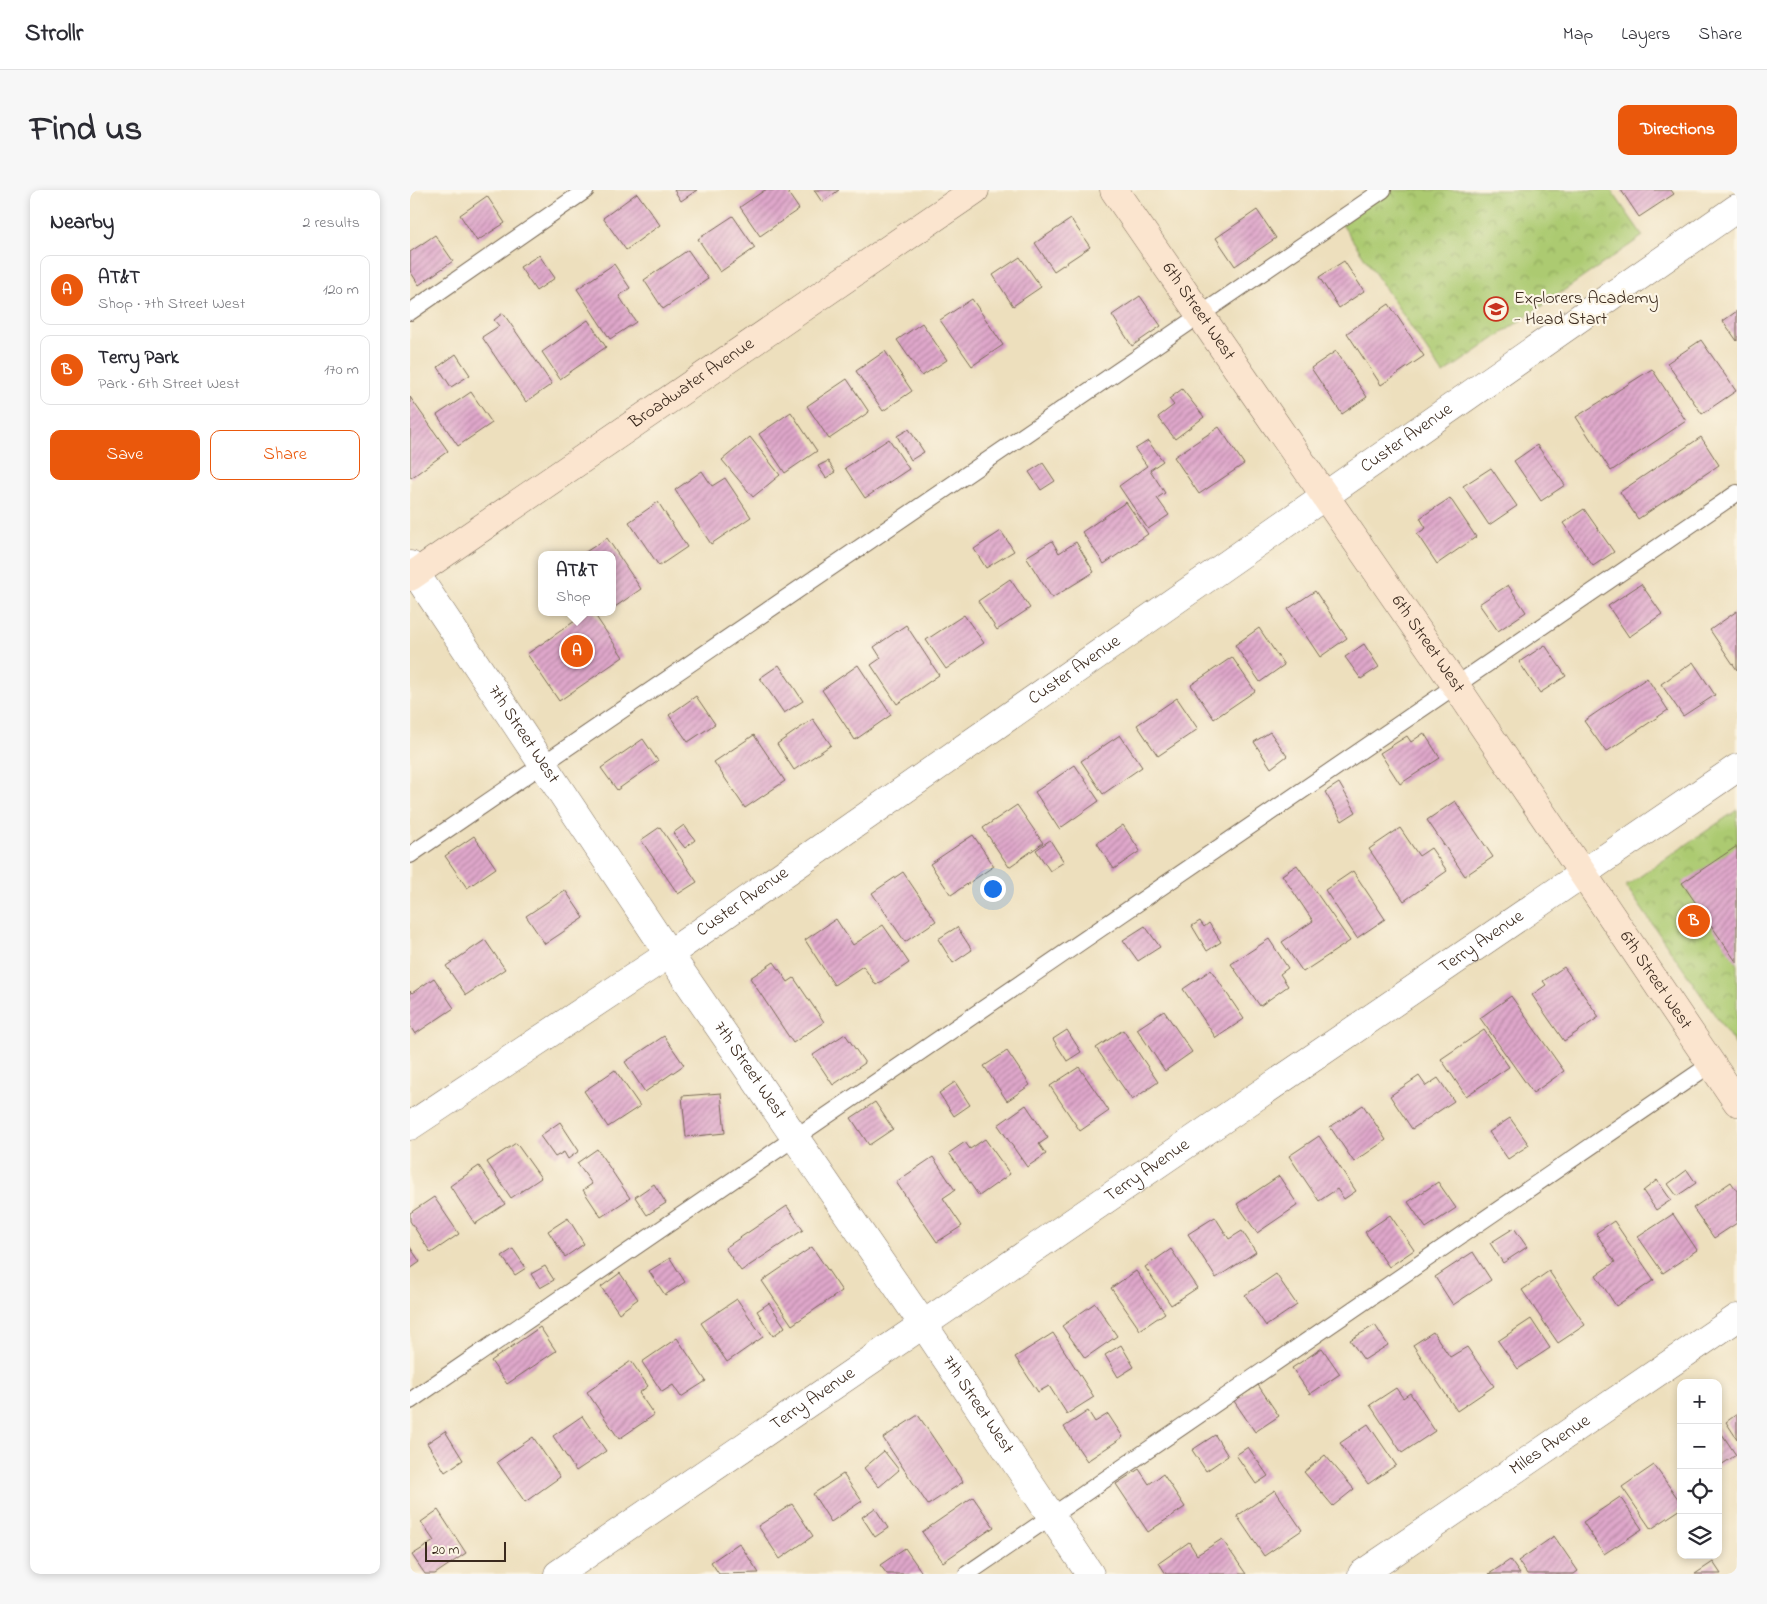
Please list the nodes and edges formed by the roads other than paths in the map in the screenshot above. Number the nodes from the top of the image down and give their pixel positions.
1 (586, 190) edge
2 (975, 190) edge
3 (1114, 190) edge
4 (1383, 190) edge
5 (1737, 208) edge
6 (410, 312) edge
7 (1201, 315) junction
8 (1737, 493) edge
9 (1324, 496) junction
10 (412, 572) edge
11 (1456, 686) junction
12 (542, 765) junction
13 (1737, 768) edge
14 (410, 855) edge
15 (1582, 872) junction
16 (669, 954) junction
17 (1712, 1064) junction
18 (1737, 1102) edge
19 (410, 1126) edge
20 (796, 1138) junction
21 (1737, 1318) edge
22 (923, 1324) junction
23 (410, 1401) edge
24 (1051, 1517) junction
25 (558, 1574) edge
26 (967, 1574) edge
27 (1090, 1574) edge
28 (1362, 1574) edge

1 - 6 lane
2 - 10 street, Broadwater Avenue
3 - 7 street, 6th Street West
4 - 7 lane
5 - 9 street, Custer Avenue
7 - 9 street, 6th Street West
7 - 12 lane
8 - 11 lane
9 - 11 street, 6th Street West
9 - 16 street, Custer Avenue
10 - 12 street, 7th Street West
11 - 15 street, 6th Street West
11 - 20 lane
12 - 14 lane
12 - 16 street, 7th Street West
13 - 15 street, Terry Avenue
15 - 17 street, 6th Street West
15 - 22 street, Terry Avenue
16 - 19 street, Custer Avenue
16 - 20 street, 7th Street West
17 - 18 street, 6th Street West
17 - 24 lane
20 - 22 street, 7th Street West
20 - 23 lane
21 - 28 street, Miles Avenue
22 - 24 street, 7th Street West
22 - 25 street, Terry Avenue
24 - 26 lane
24 - 27 street, 7th Street West

